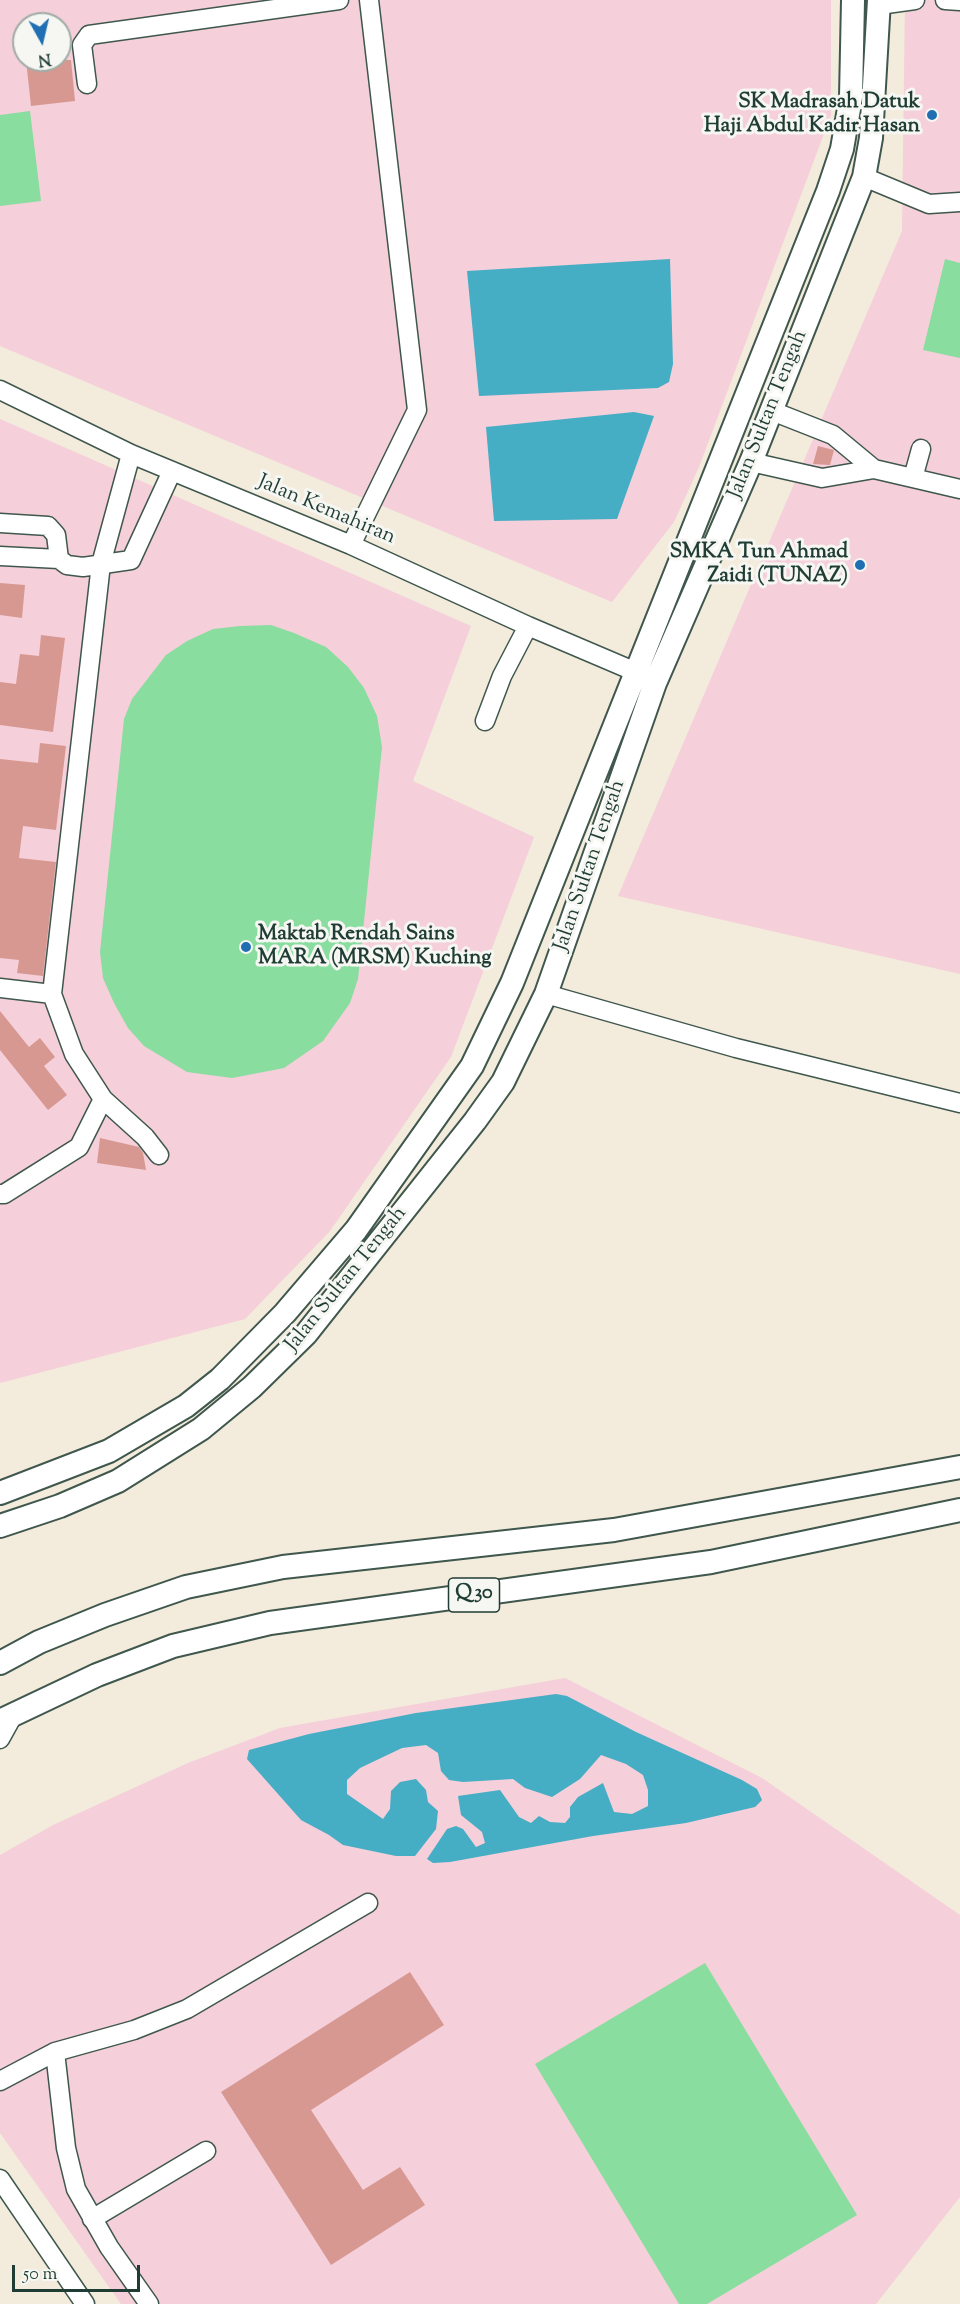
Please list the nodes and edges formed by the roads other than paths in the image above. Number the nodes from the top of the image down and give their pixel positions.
1 (339, 0) edge
2 (369, 0) edge
3 (853, 0) edge
4 (915, 0) edge
5 (945, 0) edge
6 (960, 0) edge
7 (317, 2) edge
8 (879, 3) edge
9 (87, 84) dead end
10 (864, 177) junction
11 (960, 202) edge
12 (0, 390) edge
13 (772, 411) junction
14 (921, 449) dead end
15 (131, 454) junction
16 (751, 462) junction
17 (874, 469) junction
18 (172, 471) junction
19 (913, 478) junction
20 (960, 489) edge
21 (0, 523) edge
22 (351, 545) junction
23 (0, 556) edge
24 (59, 560) junction
25 (100, 564) junction
26 (528, 626) junction
27 (636, 672) junction
28 (485, 722) dead end
29 (0, 988) edge
30 (52, 994) junction
31 (546, 994) junction
32 (103, 1099) junction
33 (960, 1102) edge
34 (159, 1155) dead end
35 (0, 1194) edge
36 (960, 1467) edge
37 (0, 1493) edge
38 (960, 1510) edge
39 (0, 1526) edge
40 (0, 1663) edge
41 (8, 1717) edge
42 (0, 1738) edge
43 (368, 1903) dead end
44 (55, 2052) junction
45 (0, 2081) edge
46 (206, 2151) dead end
47 (0, 2179) edge
48 (92, 2219) junction
49 (86, 2304) edge
50 (148, 2304) edge

1 - 7 street
2 - 22 street
3 - 27 main road, Jalan Sultan Tengah
4 - 8 street
5 - 6 street
7 - 9 street
8 - 10 main road, Jalan Sultan Tengah
10 - 11 street
10 - 13 main road, Jalan Sultan Tengah
12 - 15 street, Jalan Kemahiran
13 - 16 main road, Jalan Sultan Tengah
13 - 17 street
14 - 19 street
15 - 18 street, Jalan Kemahiran
15 - 25 street
16 - 17 street
16 - 31 main road, Jalan Sultan Tengah
17 - 19 street
18 - 22 street, Jalan Kemahiran
18 - 25 street
19 - 20 street
21 - 24 street
22 - 26 street, Jalan Kemahiran
23 - 24 street
24 - 25 street
25 - 30 street
26 - 27 street, Jalan Kemahiran
26 - 28 street
27 - 37 main road, Jalan Sultan Tengah
29 - 30 street
30 - 32 street
31 - 33 street
31 - 39 main road, Jalan Sultan Tengah
32 - 34 street
32 - 35 street
36 - 40 main road, Q30
38 - 41 main road, Q30
41 - 42 street
43 - 44 street
44 - 45 street
44 - 48 street
46 - 48 street
47 - 49 street
48 - 50 street

